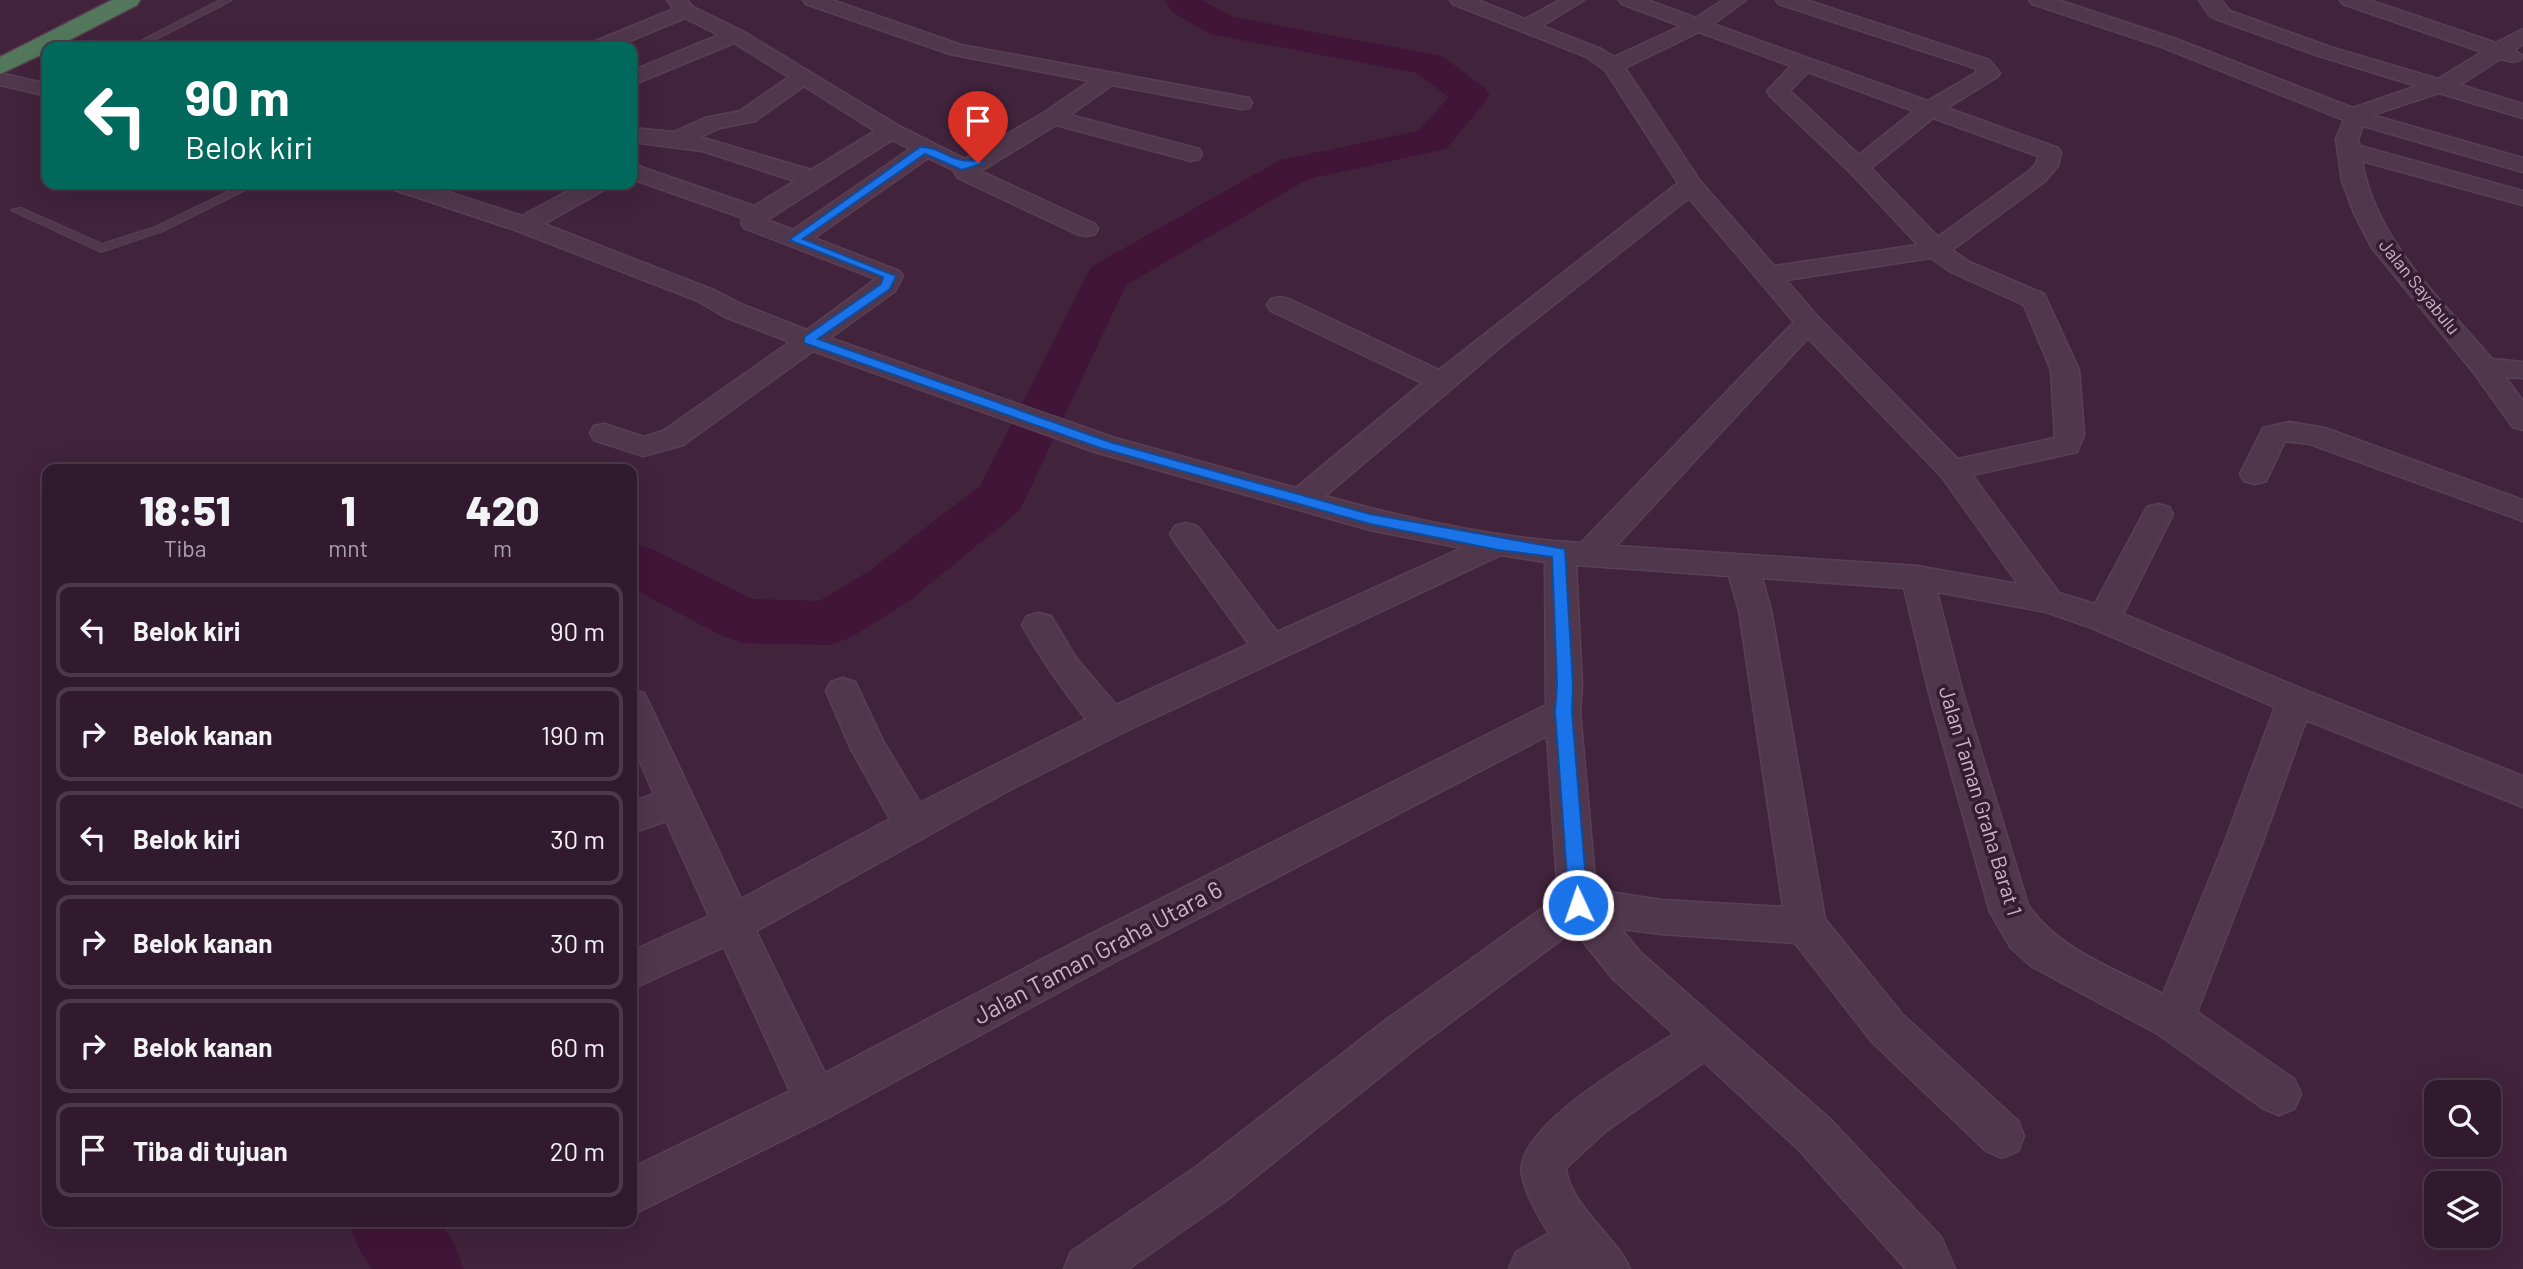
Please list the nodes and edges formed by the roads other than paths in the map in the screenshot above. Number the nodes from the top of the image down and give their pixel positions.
1 (99, 0) edge
2 (129, 0) edge
3 (227, 0) edge
4 (813, 0) edge
5 (1460, 0) edge
6 (1574, 0) edge
7 (1629, 0) edge
8 (1737, 0) edge
9 (1786, 0) edge
10 (2039, 0) edge
11 (2209, 0) edge
12 (2350, 0) edge
13 (682, 5) edge
14 (1698, 25) junction
15 (1527, 26) junction
16 (735, 35) junction
17 (2523, 35) edge
18 (58, 42) edge
19 (144, 42) edge
20 (608, 42) edge
21 (0, 48) edge
22 (2498, 51) junction
23 (41, 52) edge
24 (2523, 60) edge
25 (1804, 64) junction
26 (1613, 66) junction
27 (0, 67) edge
28 (805, 76) junction
29 (637, 77) edge
30 (1108, 78) junction
31 (0, 79) edge
32 (2439, 85) junction
33 (42, 89) edge
34 (1241, 103) dead end
35 (1930, 109) junction
36 (2523, 111) edge
37 (1053, 117) junction
38 (2356, 117) junction
39 (891, 131) junction
40 (637, 135) edge
41 (680, 138) junction
42 (924, 150) junction
43 (2347, 150) junction
44 (1191, 153) dead end
45 (2523, 165) edge
46 (962, 166) junction
47 (1857, 167) junction
48 (637, 173) edge
49 (813, 178) junction
50 (1691, 185) junction
51 (241, 189) edge
52 (415, 189) edge
53 (589, 189) edge
54 (2523, 198) edge
55 (17, 210) dead end
56 (757, 215) junction
57 (524, 225) junction
58 (1086, 229) dead end
59 (795, 240) junction
60 (1936, 250) junction
61 (1768, 275) junction
62 (1280, 305) dead end
63 (1808, 322) junction
64 (809, 340) junction
65 (2484, 367) junction
66 (2523, 370) edge
67 (1442, 382) junction
68 (2523, 421) edge
69 (604, 433) dead end
70 (1952, 470) junction
71 (2255, 474) dead end
72 (1304, 498) junction
73 (2523, 511) edge
74 (2158, 514) dead end
75 (1186, 534) dead end
76 (1498, 544) junction
77 (1574, 554) junction
78 (1744, 567) junction
79 (1917, 577) junction
80 (2048, 601) junction
81 (2104, 619) junction
82 (1039, 625) dead end
83 (1271, 649) junction
84 (843, 691) dead end
85 (2295, 701) junction
86 (1563, 712) junction
87 (637, 715) edge
88 (1111, 723) junction
89 (2523, 792) edge
90 (674, 802) junction
91 (637, 816) edge
92 (913, 824) junction
93 (1578, 905) junction
94 (734, 923) junction
95 (1806, 926) junction
96 (637, 969) edge
97 (2173, 1020) junction
98 (1707, 1036) junction
99 (2279, 1094) dead end
100 (816, 1101) junction
101 (2001, 1136) dead end
102 (637, 1190) edge
103 (1593, 1255) edge
104 (1088, 1269) edge
105 (1533, 1269) edge
106 (1931, 1269) edge

1 - 21 highway
2 - 18 highway
3 - 19 lane
4 - 30 street
5 - 15 street
6 - 15 street
7 - 14 street
8 - 14 street
9 - 35 street
10 - 38 street
11 - 32 street
12 - 22 street
13 - 16 street
13 - 20 street
14 - 25 street
14 - 26 street
15 - 26 street
16 - 28 street
16 - 29 street
17 - 22 street
22 - 24 street
22 - 32 street
23 - 27 highway
25 - 35 street
25 - 47 street
26 - 50 street
28 - 39 street
28 - 41 street
30 - 34 street
30 - 37 street
31 - 33 street
32 - 36 street
32 - 38 street
35 - 47 street
35 - 60 street
37 - 44 street
37 - 46 street
38 - 43 street
38 - 45 street
39 - 42 street
39 - 49 street
40 - 41 street
41 - 49 street
42 - 46 street
42 - 59 street
43 - 54 street
43 - 65 street, Jalan Sayabulu
46 - 58 street
47 - 60 street
48 - 56 street
49 - 56 street
50 - 61 street
50 - 67 street
51 - 55 lane
52 - 57 street
53 - 57 street
56 - 59 street
57 - 64 street
59 - 64 street
60 - 61 street
60 - 70 street
61 - 63 street
62 - 67 street
63 - 70 street
63 - 77 street
64 - 69 street
64 - 72 street
65 - 66 street
65 - 68 street, Jalan Sayabulu
67 - 72 street
70 - 80 street
71 - 73 street
72 - 76 street
74 - 81 street
75 - 83 street
76 - 77 street
76 - 83 street
77 - 78 street
77 - 86 street
78 - 79 street
78 - 95 street
79 - 80 street
79 - 97 street, Jalan Taman Graha Barat 1
80 - 81 street
81 - 85 street
82 - 88 street
83 - 88 street
84 - 92 street
85 - 89 street
85 - 97 street
86 - 93 street
86 - 100 street, Jalan Taman Graha Utara 6
87 - 90 street
88 - 92 street
90 - 91 street
90 - 94 street
92 - 94 street
93 - 95 street
93 - 98 street
93 - 104 street
94 - 96 street
94 - 100 street
95 - 101 street
97 - 99 street, Jalan Taman Graha Barat 1
98 - 103 street
98 - 106 street
100 - 102 street, Jalan Taman Graha Utara 6
103 - 105 street

